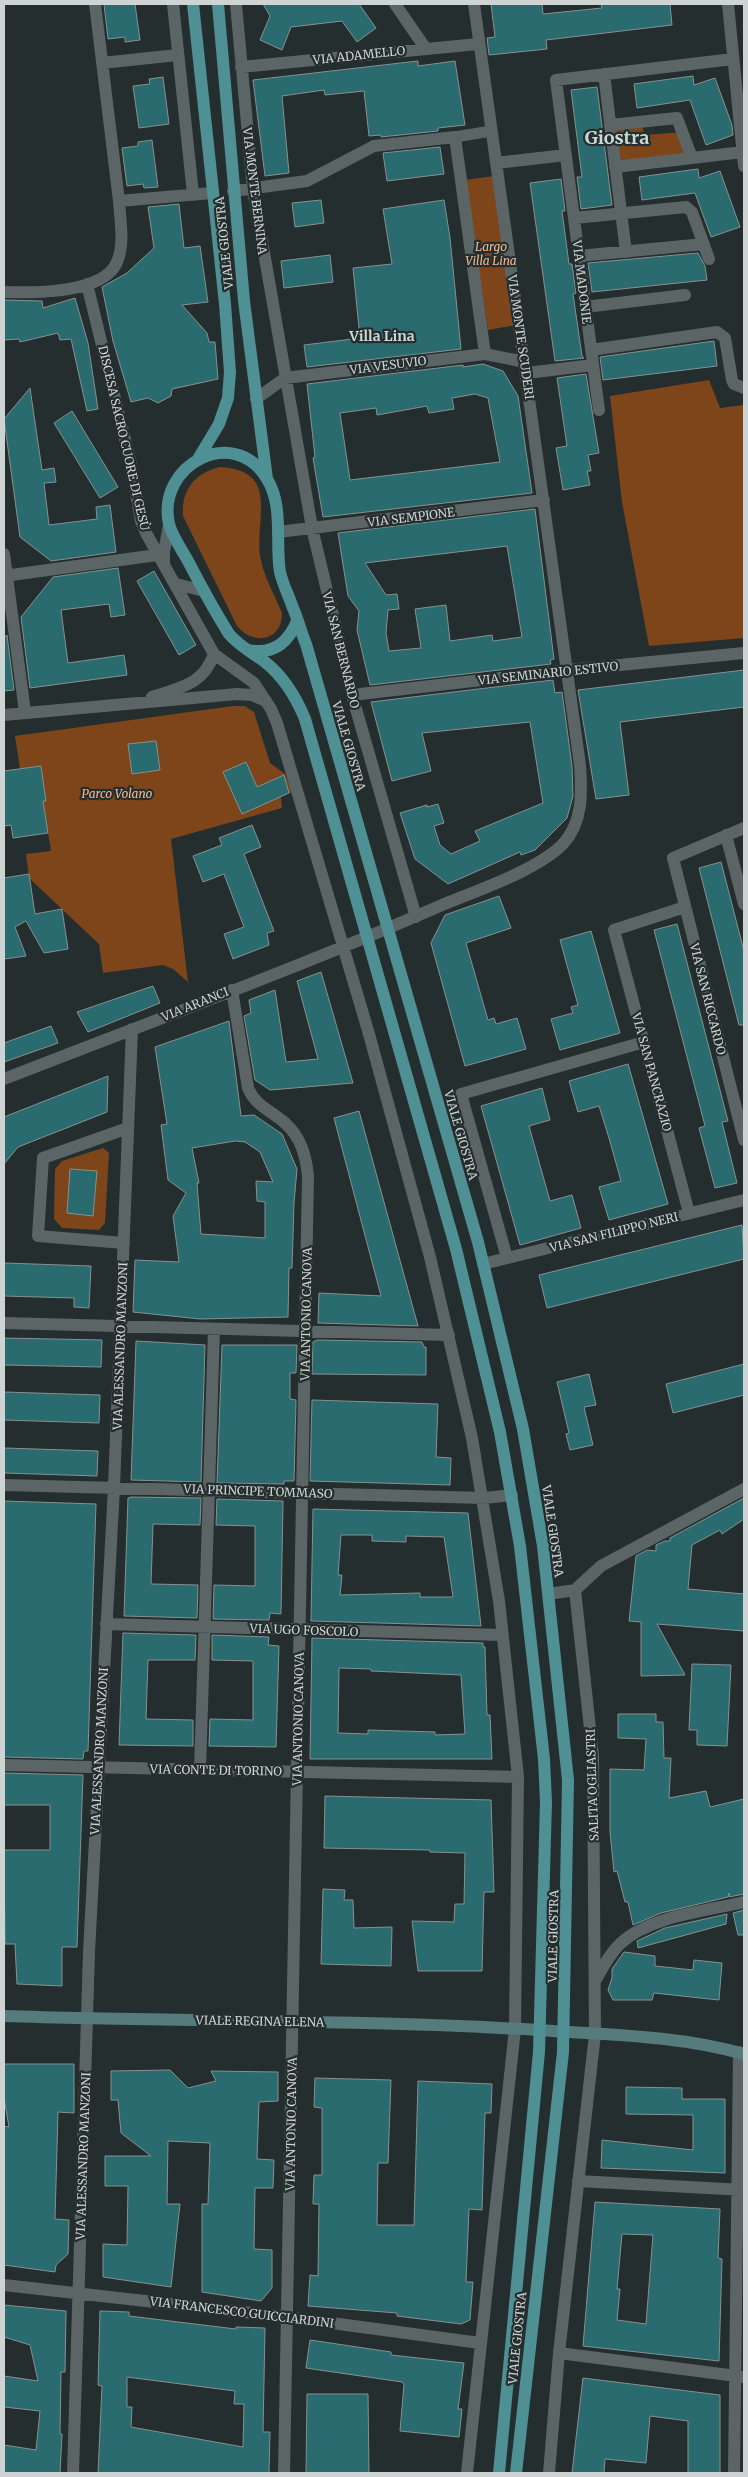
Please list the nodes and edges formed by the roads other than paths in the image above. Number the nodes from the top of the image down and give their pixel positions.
1 (96, 4) edge
2 (173, 4) edge
3 (193, 4) edge
4 (218, 4) edge
5 (236, 4) edge
6 (395, 4) edge
7 (473, 4) edge
8 (728, 4) edge
9 (478, 44) junction
10 (426, 49) junction
11 (178, 55) junction
12 (733, 59) junction
13 (102, 63) junction
14 (241, 67) junction
15 (604, 74) junction
16 (610, 125) junction
17 (491, 131) junction
18 (455, 136) junction
19 (743, 152) junction
20 (566, 155) junction
21 (692, 158) junction
22 (496, 163) junction
23 (744, 166) edge
24 (616, 167) junction
25 (253, 189) junction
26 (233, 191) junction
27 (212, 193) junction
28 (193, 194) junction
29 (119, 201) junction
30 (621, 213) junction
31 (574, 218) junction
32 (704, 244) junction
33 (626, 252) junction
34 (579, 256) junction
35 (709, 259) dead end
36 (87, 284) junction
37 (4, 292) edge
38 (685, 295) dead end
39 (585, 307) junction
40 (591, 350) junction
41 (485, 354) junction
42 (593, 365) junction
43 (526, 367) junction
44 (285, 378) junction
45 (744, 388) edge
46 (256, 399) junction
47 (599, 410) dead end
48 (198, 459) junction
49 (268, 479) junction
50 (544, 500) junction
51 (170, 524) junction
52 (312, 528) junction
53 (278, 532) junction
54 (4, 554) edge
55 (161, 560) junction
56 (5, 576) edge
57 (176, 584) junction
58 (204, 591) junction
59 (297, 621) junction
60 (247, 650) junction
61 (214, 654) junction
62 (744, 654) edge
63 (566, 670) junction
64 (352, 695) junction
65 (141, 701) junction
66 (266, 701) junction
67 (25, 712) junction
68 (4, 715) edge
69 (744, 828) edge
70 (726, 835) junction
71 (744, 904) edge
72 (685, 907) junction
73 (416, 917) junction
74 (387, 929) junction
75 (368, 936) junction
76 (343, 946) junction
77 (232, 990) junction
78 (132, 1029) junction
79 (644, 1042) junction
80 (4, 1079) edge
81 (128, 1128) junction
82 (744, 1140) edge
83 (744, 1200) edge
84 (689, 1213) junction
85 (124, 1243) junction
86 (507, 1258) junction
87 (483, 1264) junction
88 (4, 1323) edge
89 (120, 1327) junction
90 (214, 1330) junction
91 (306, 1330) junction
92 (449, 1336) junction
93 (4, 1485) edge
94 (114, 1487) junction
95 (744, 1489) edge
96 (209, 1490) junction
97 (303, 1493) junction
98 (512, 1495) junction
99 (484, 1498) junction
100 (575, 1590) junction
101 (548, 1594) junction
102 (106, 1624) junction
103 (204, 1627) junction
104 (300, 1630) junction
105 (502, 1635) junction
106 (4, 1765) edge
107 (98, 1767) junction
108 (200, 1770) junction
109 (297, 1772) junction
110 (518, 1777) junction
111 (744, 1902) edge
112 (595, 1980) junction
113 (4, 2016) edge
114 (87, 2018) junction
115 (292, 2021) junction
116 (515, 2029) junction
117 (540, 2031) junction
118 (564, 2032) junction
119 (594, 2034) junction
120 (741, 2053) edge
121 (578, 2181) junction
122 (741, 2190) edge
123 (4, 2285) edge
124 (79, 2293) junction
125 (287, 2317) junction
126 (480, 2343) junction
127 (559, 2353) junction
128 (740, 2376) edge
129 (73, 2473) edge
130 (284, 2473) edge
131 (467, 2473) edge
132 (499, 2473) edge
133 (516, 2473) edge
134 (549, 2473) edge
135 (734, 2473) edge

1 - 13 street
2 - 11 street
3 - 27 main road, VIALE GIOSTRA
4 - 26 main road, VIALE GIOSTRA
5 - 14 street, VIA MONTE BERNINA
6 - 10 street
7 - 9 street, VIA MONTE SCUDERI
8 - 12 street
9 - 10 street, VIA ADAMELLO
9 - 17 street, VIA MONTE SCUDERI
10 - 14 street, VIA ADAMELLO
11 - 13 street
11 - 28 street
12 - 15 street
12 - 19 street
13 - 29 street
14 - 25 street, VIA MONTE BERNINA
15 - 16 street
15 - 20 street, VIA MADONIE
16 - 21 street
16 - 24 street
17 - 18 street
17 - 22 street, VIA MONTE SCUDERI
18 - 25 street
18 - 41 street
19 - 21 street
19 - 23 street
20 - 22 street
20 - 31 street, VIA MADONIE
21 - 24 street
22 - 43 street, VIA MONTE SCUDERI
24 - 30 street
25 - 26 street
25 - 44 street, VIA MONTE BERNINA
26 - 46 main road, VIALE GIOSTRA
27 - 28 street
27 - 48 main road, VIALE GIOSTRA
28 - 29 street
29 - 36 street
30 - 31 street
30 - 32 street
30 - 33 street
31 - 34 street, VIA MADONIE
32 - 33 street
32 - 35 street
33 - 34 street
34 - 39 street, VIA MADONIE
36 - 37 street
36 - 55 street, DISCESA SACRO CUORE DI GESÙ
38 - 39 street
39 - 40 street, VIA MADONIE
40 - 42 street, VIA MADONIE
40 - 45 street
41 - 43 street, VIA VESUVIO
41 - 44 street, VIA VESUVIO
42 - 43 street, VIA VESUVIO
42 - 47 street, VIA MADONIE
43 - 50 street, VIA MONTE SCUDERI
44 - 46 street, VIA VESUVIO
44 - 52 street, VIA SAN BERNARDO
46 - 49 main road, VIALE GIOSTRA
48 - 49 main road
48 - 51 main road
49 - 53 main road, VIALE GIOSTRA
50 - 52 street, VIA SEMPIONE
50 - 63 street, VIA MONTE SCUDERI
51 - 55 street
51 - 58 main road, VIALE GIOSTRA
52 - 53 street, VIA SEMPIONE
52 - 64 street, VIA SAN BERNARDO
53 - 59 main road, VIALE GIOSTRA
54 - 56 street
55 - 56 street
55 - 57 street, DISCESA SACRO CUORE DI GESÙ
56 - 67 street
57 - 58 street
57 - 61 street, DISCESA SACRO CUORE DI GESÙ
58 - 60 main road, VIALE GIOSTRA
59 - 60 main road
59 - 74 main road, VIALE GIOSTRA
60 - 75 main road, VIALE GIOSTRA
61 - 65 street
61 - 66 street, DISCESA SACRO CUORE DI GESÙ
62 - 63 street, VIA SEMINARIO ESTIVO
63 - 64 street, VIA SEMINARIO ESTIVO
63 - 73 street, VIA MONTE SCUDERI
64 - 73 street, VIA SAN BERNARDO
65 - 66 street
65 - 67 street
66 - 76 street
67 - 68 street
69 - 70 street
70 - 71 street
70 - 72 street, VIA SAN RICCARDO
72 - 79 street, VIA SAN PANCRAZIO
72 - 82 street, VIA SAN RICCARDO
73 - 74 street, VIA ARANCI
74 - 75 street, VIA ARANCI
74 - 87 main road, VIALE GIOSTRA
75 - 76 street, VIA ARANCI
75 - 98 main road, VIALE GIOSTRA
76 - 77 street, VIA ARANCI
76 - 92 street
77 - 78 street, VIA ARANCI
77 - 91 street, VIA ANTONIO CANOVA
78 - 80 street, VIA ARANCI
78 - 81 street, VIA ALESSANDRO MANZONI
79 - 84 street, VIA SAN PANCRAZIO
79 - 86 street
81 - 85 street, VIA ALESSANDRO MANZONI
81 - 85 street
83 - 84 street, VIA SAN FILIPPO NERI
84 - 86 street, VIA SAN FILIPPO NERI
85 - 89 street, VIA ALESSANDRO MANZONI
86 - 87 street, VIA SAN FILIPPO NERI
87 - 101 main road, VIALE GIOSTRA
88 - 89 street
89 - 90 street
89 - 94 street, VIA ALESSANDRO MANZONI
90 - 91 street
90 - 96 street
91 - 92 street
91 - 97 street, VIA ANTONIO CANOVA
92 - 99 street
93 - 94 street, VIA PRINCIPE TOMMASO
94 - 96 street, VIA PRINCIPE TOMMASO
94 - 102 street, VIA ALESSANDRO MANZONI
95 - 100 street
96 - 97 street, VIA PRINCIPE TOMMASO
96 - 103 street
97 - 99 street, VIA PRINCIPE TOMMASO
97 - 104 street, VIA ANTONIO CANOVA
98 - 99 street, VIA PRINCIPE TOMMASO
98 - 117 main road, VIALE GIOSTRA
99 - 105 street
100 - 101 street
100 - 112 street, SALITA OGLIASTRI
101 - 118 main road, VIALE GIOSTRA
102 - 103 street, VIA UGO FOSCOLO
102 - 107 street, VIA ALESSANDRO MANZONI
103 - 104 street, VIA UGO FOSCOLO
103 - 108 street
104 - 105 street, VIA UGO FOSCOLO
104 - 109 street, VIA ANTONIO CANOVA
105 - 110 street
106 - 107 street, VIA CONTE DI TORINO
107 - 108 street, VIA CONTE DI TORINO
107 - 114 street, VIA ALESSANDRO MANZONI
108 - 109 street, VIA CONTE DI TORINO
109 - 110 street, VIA CONTE DI TORINO
109 - 115 street, VIA ANTONIO CANOVA
110 - 116 street
111 - 112 street
112 - 119 street, SALITA OGLIASTRI
113 - 114 main road, VIALE REGINA ELENA
114 - 115 main road, VIALE REGINA ELENA
114 - 124 street, VIA ALESSANDRO MANZONI
115 - 116 main road, VIALE REGINA ELENA
115 - 125 street, VIA ANTONIO CANOVA
116 - 117 main road, VIALE REGINA ELENA
116 - 126 street
117 - 118 main road, VIALE REGINA ELENA
117 - 132 main road, VIALE GIOSTRA
118 - 119 main road, VIALE REGINA ELENA
118 - 133 main road, VIALE GIOSTRA
119 - 120 main road
119 - 121 street
120 - 122 street
121 - 122 street
121 - 127 street
122 - 128 street
123 - 124 street, VIA FRANCESCO GUICCIARDINI
124 - 125 street, VIA FRANCESCO GUICCIARDINI
124 - 129 street, VIA ALESSANDRO MANZONI
125 - 126 street, VIA FRANCESCO GUICCIARDINI
125 - 130 street, VIA ANTONIO CANOVA
126 - 131 street
127 - 128 street
127 - 134 street
128 - 135 street

